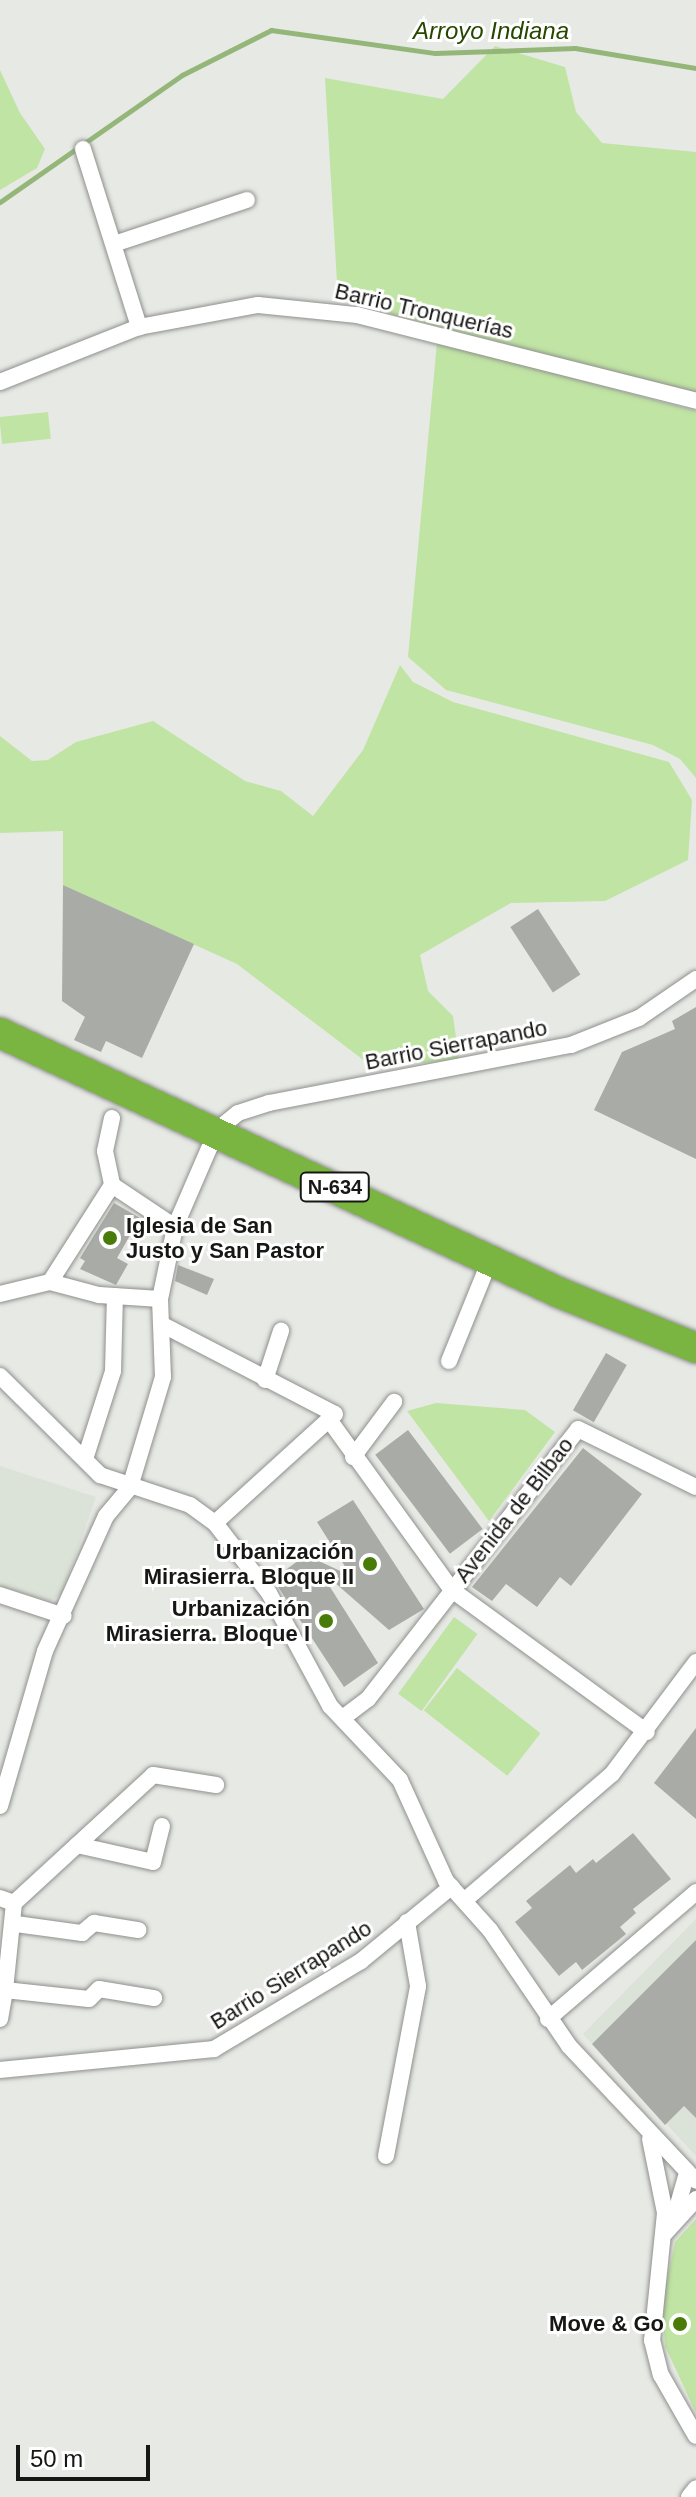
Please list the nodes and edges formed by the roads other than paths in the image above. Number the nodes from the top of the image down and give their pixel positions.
1 (83, 149) dead end
2 (247, 200) dead end
3 (114, 244) junction
4 (139, 327) junction
5 (0, 382) edge
6 (696, 401) edge
7 (696, 979) edge
8 (0, 1033) edge
9 (112, 1118) dead end
10 (217, 1130) junction
11 (112, 1185) junction
12 (175, 1227) junction
13 (490, 1260) junction
14 (50, 1282) junction
15 (0, 1294) edge
16 (115, 1296) junction
17 (160, 1299) junction
18 (165, 1326) junction
19 (281, 1331) dead end
20 (696, 1348) edge
21 (449, 1361) dead end
22 (0, 1376) edge
23 (265, 1380) junction
24 (394, 1402) dead end
25 (333, 1417) junction
26 (353, 1457) junction
27 (85, 1459) junction
28 (130, 1487) junction
29 (696, 1487) edge
30 (215, 1523) junction
31 (452, 1590) junction
32 (0, 1595) edge
33 (64, 1616) junction
34 (696, 1662) edge
35 (344, 1717) junction
36 (647, 1732) junction
37 (216, 1785) dead end
38 (0, 1806) edge
39 (162, 1826) dead end
40 (77, 1845) junction
41 (451, 1887) junction
42 (696, 1892) edge
43 (7, 1900) edge
44 (465, 1900) junction
45 (407, 1922) junction
46 (10, 1930) edge
47 (138, 1930) dead end
48 (5, 1990) junction
49 (154, 1998) dead end
50 (0, 2019) edge
51 (548, 2019) junction
52 (0, 2070) edge
53 (650, 2137) junction
54 (386, 2156) dead end
55 (692, 2177) edge
56 (696, 2199) edge
57 (675, 2217) junction
58 (665, 2234) junction
59 (696, 2436) edge
60 (696, 2488) edge
61 (689, 2497) edge

1 - 3 street
2 - 3 street
3 - 4 street
4 - 5 street, Barrio Tronquerías
4 - 6 street, Barrio Tronquerías
7 - 10 street, Barrio Sierrapando
8 - 10 highway, N-634
9 - 11 street
10 - 12 street
10 - 13 highway, N-634
11 - 12 street
11 - 14 street
12 - 17 street
13 - 20 highway, N-634
13 - 21 street
14 - 15 street
14 - 16 street
16 - 17 street
16 - 27 street
17 - 18 street
18 - 23 street
18 - 28 street
19 - 23 street
22 - 27 street
23 - 25 street
24 - 26 street
25 - 26 street
25 - 30 street
26 - 31 street
27 - 28 street
28 - 30 street
28 - 33 street
29 - 31 street, Avenida de Bilbao
30 - 35 street
31 - 35 street
31 - 36 street, Avenida de Bilbao
32 - 33 street
33 - 38 street
34 - 36 street
35 - 41 street
36 - 44 street
37 - 40 street
39 - 40 street
40 - 43 street
41 - 44 street
41 - 45 street, Barrio Sierrapando
42 - 51 street
43 - 46 street
44 - 51 street
45 - 52 street, Barrio Sierrapando
45 - 54 street
46 - 47 street
46 - 48 street
48 - 49 street
48 - 50 street
51 - 53 street
53 - 55 street
53 - 58 street
55 - 57 street
56 - 57 street
57 - 58 street
58 - 59 street
60 - 61 street

